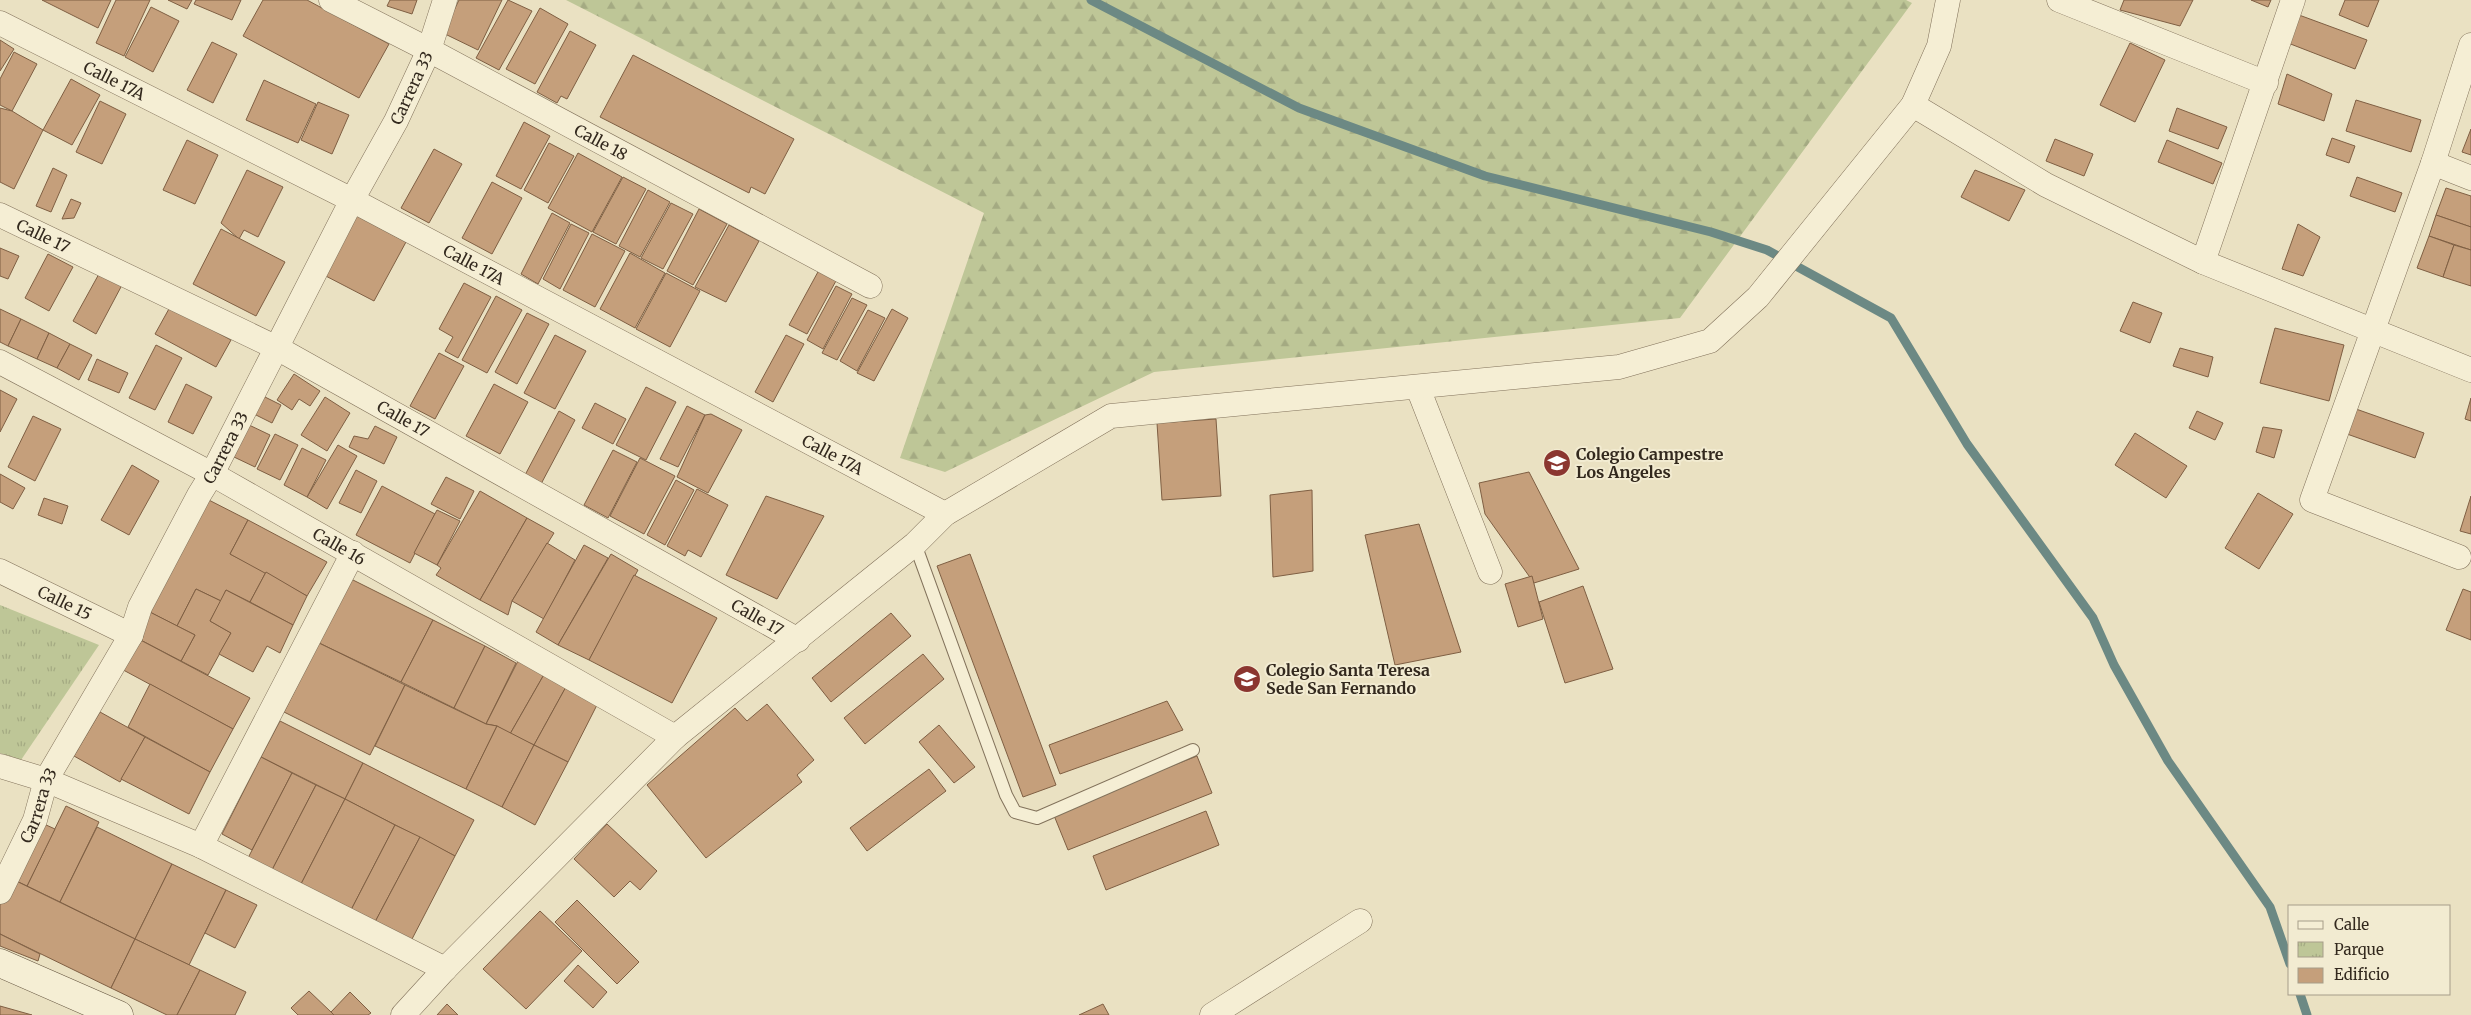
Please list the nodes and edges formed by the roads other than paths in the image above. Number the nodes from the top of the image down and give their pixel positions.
1 (331, 0) edge
2 (445, 0) edge
3 (1948, 0) edge
4 (2059, 0) edge
5 (2293, 0) edge
6 (0, 23) edge
7 (2471, 46) edge
8 (429, 50) junction
9 (2266, 83) junction
10 (1913, 105) junction
11 (2433, 163) junction
12 (2471, 178) edge
13 (352, 200) junction
14 (0, 215) edge
15 (2203, 262) junction
16 (870, 286) dead end
17 (2372, 330) junction
18 (277, 348) junction
19 (0, 362) edge
20 (2471, 370) edge
21 (1418, 388) junction
22 (212, 474) junction
23 (945, 514) junction
24 (916, 544) junction
25 (353, 553) junction
26 (2459, 556) dead end
27 (0, 571) edge
28 (1490, 572) dead end
29 (131, 635) junction
30 (798, 640) junction
31 (675, 737) junction
32 (1193, 750) dead end
33 (0, 766) edge
34 (46, 780) junction
35 (201, 846) junction
36 (0, 892) edge
37 (1360, 921) dead end
38 (0, 963) edge
39 (445, 969) junction
40 (112, 1013) edge
41 (403, 1015) edge
42 (1212, 1015) edge

1 - 8 street, Calle 18
2 - 8 street, Carrera 33
3 - 10 street
4 - 9 street
5 - 9 street
6 - 13 street, Calle 17A
7 - 11 street
8 - 13 street, Carrera 33
8 - 16 street, Calle 18
9 - 15 street
10 - 15 street
10 - 21 street
11 - 12 street
11 - 17 street
13 - 18 street, Carrera 33
13 - 23 street, Calle 17A
14 - 18 street, Calle 17
15 - 17 street
17 - 20 street
17 - 26 street
18 - 22 street, Carrera 33
18 - 30 street, Calle 17
19 - 22 street, Calle 16
21 - 23 street
21 - 28 street
22 - 25 street, Calle 16
22 - 29 street, Carrera 33
23 - 24 street
24 - 30 street
24 - 32 lane
25 - 31 street, Calle 16
25 - 35 street
27 - 29 street, Calle 15
29 - 34 street, Carrera 33
30 - 31 street
31 - 39 street
33 - 34 street
34 - 35 street
34 - 36 street, Carrera 33
35 - 39 street
37 - 42 street
38 - 40 street
39 - 41 street

